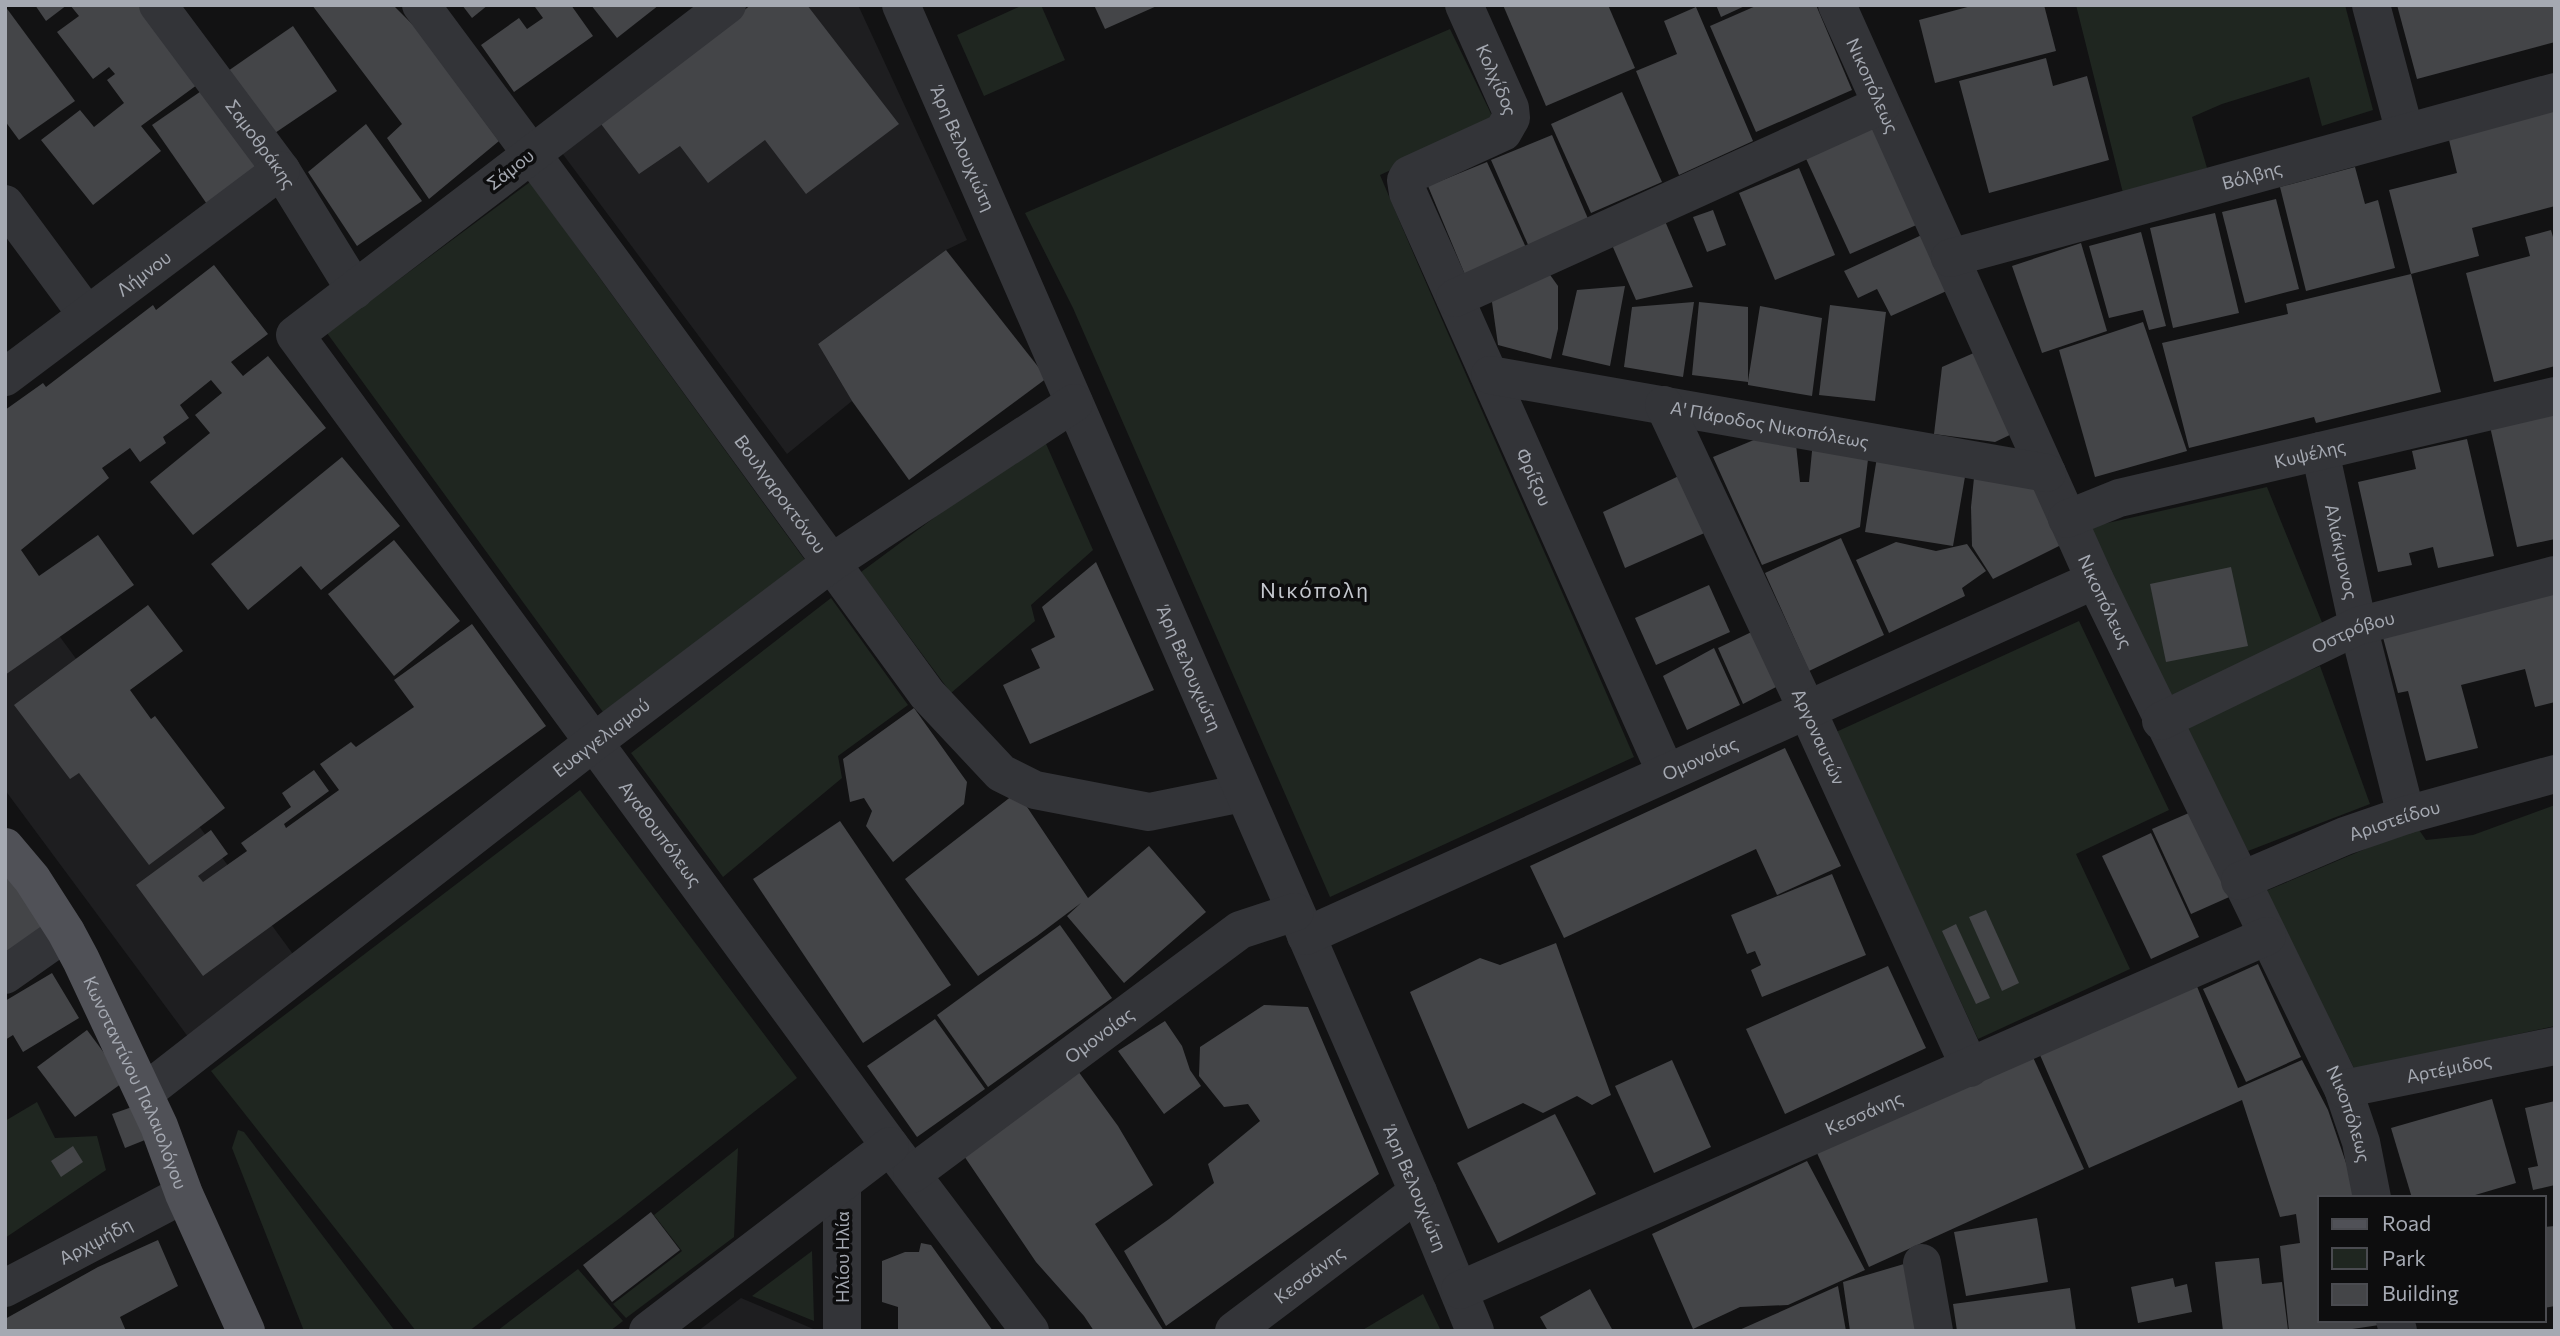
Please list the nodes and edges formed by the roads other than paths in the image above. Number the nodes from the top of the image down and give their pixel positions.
1 (158, 5) edge
2 (421, 5) edge
3 (727, 5) edge
4 (901, 5) edge
5 (1464, 5) edge
6 (1837, 5) edge
7 (2371, 5) edge
8 (2555, 92) edge
9 (1881, 105) junction
10 (2405, 133) junction
11 (530, 154) junction
12 (281, 170) junction
13 (1406, 180) joint
14 (5, 204) edge
15 (1950, 258) junction
16 (355, 290) junction
17 (1455, 298) junction
18 (87, 315) junction
19 (295, 335) joint
20 (1490, 375) junction
21 (5, 377) edge
22 (2555, 396) edge
23 (1074, 403) junction
24 (1664, 405) junction
25 (2320, 451) junction
26 (2047, 474) junction
27 (2067, 519) junction
28 (831, 563) junction
29 (2555, 575) edge
30 (2095, 580) junction
31 (2358, 626) junction
32 (1806, 710) junction
33 (2161, 720) junction
34 (594, 742) junction
35 (1665, 774) junction
36 (2555, 774) edge
37 (1244, 793) junction
38 (2406, 815) junction
39 (5, 847) edge
40 (2240, 881) junction
41 (1300, 924) junction
42 (66, 932) junction
43 (2267, 936) junction
44 (5, 975) edge
45 (2555, 1046) edge
46 (1970, 1068) junction
47 (2343, 1089) junction
48 (144, 1093) junction
49 (901, 1160) junction
50 (842, 1183) junction
51 (1418, 1192) junction
52 (184, 1194) junction
53 (2372, 1196) edge
54 (1922, 1263) dead end
55 (5, 1288) edge
56 (1460, 1290) junction
57 (246, 1331) edge
58 (648, 1331) edge
59 (842, 1331) edge
60 (1030, 1331) edge
61 (1234, 1331) edge
62 (1475, 1331) edge
63 (1934, 1331) edge

1 - 12 street, Σαμοθράκης
2 - 11 street, Βουλγαροκτόνου
3 - 11 street, Σάμου
4 - 23 street, Άρη Βελουχιώτη
5 - 13 street, Κολχίδος
6 - 9 street, Νικοπόλεως
7 - 10 street
8 - 10 street, Βόλβης
9 - 15 street, Νικοπόλεως
9 - 17 street
10 - 15 street, Βόλβης
11 - 16 street, Σάμου
11 - 28 street, Βουλγαροκτόνου
12 - 16 street, Σαμοθράκης
12 - 18 street, Λήμνου
13 - 17 street, Φρίξου
14 - 18 street
15 - 26 street, Νικοπόλεως
16 - 19 street, Σάμου
17 - 20 street, Φρίξου
18 - 21 street, Λήμνου
19 - 34 street, Αγαθουπόλεως
20 - 24 street, Α' Πάροδος Νικοπόλεως
20 - 35 street, Φρίξου
22 - 25 street, Κυψέλης
23 - 28 street, Ευαγγελισμού
23 - 37 street, Άρη Βελουχιώτη
24 - 26 street, Α' Πάροδος Νικοπόλεως
24 - 32 street, Αργοναυτών
25 - 27 street, Κυψέλης
25 - 31 street, Αλιάκμονος
26 - 27 street, Νικοπόλεως
27 - 30 street, Νικοπόλεως
28 - 34 street, Ευαγγελισμού
28 - 37 street, Βουλγαροκτόνου
29 - 31 street, Οστρόβου
30 - 32 street, Ομονοίας
30 - 33 street, Νικοπόλεως
31 - 33 street, Οστρόβου
31 - 38 street, Αλιάκμονος
32 - 35 street, Ομονοίας
32 - 46 street, Αργοναυτών
33 - 40 street, Νικοπόλεως
34 - 48 street, Ευαγγελισμού
34 - 49 street, Αγαθουπόλεως
35 - 41 street, Ομονοίας
36 - 38 street, Αριστείδου
37 - 41 street, Άρη Βελουχιώτη
38 - 40 street, Αριστείδου
39 - 42 main road, Κωνσταντίνου Παλαιολόγου
40 - 43 street, Νικοπόλεως
41 - 49 street, Ομονοίας
41 - 51 street, Άρη Βελουχιώτη
42 - 44 street
42 - 48 main road, Κωνσταντίνου Παλαιολόγου
43 - 46 street, Κεσσάνης
43 - 47 street, Νικοπόλεως
45 - 47 street, Αρτέμιδος
46 - 56 street, Κεσσάνης
47 - 53 street, Νικοπόλεως
48 - 52 main road, Κωνσταντίνου Παλαιολόγου
49 - 50 street, Ομονοίας
49 - 60 street, Αγαθουπόλεως
50 - 58 street, Ομονοίας
50 - 59 street, Ηλίου Ηλία
51 - 56 street, Άρη Βελουχιώτη
51 - 61 street, Κεσσάνης
52 - 55 street, Αρχιμήδη
52 - 57 main road, Κωνσταντίνου Παλαιολόγου
54 - 63 street
56 - 62 street, Άρη Βελουχιώτη

